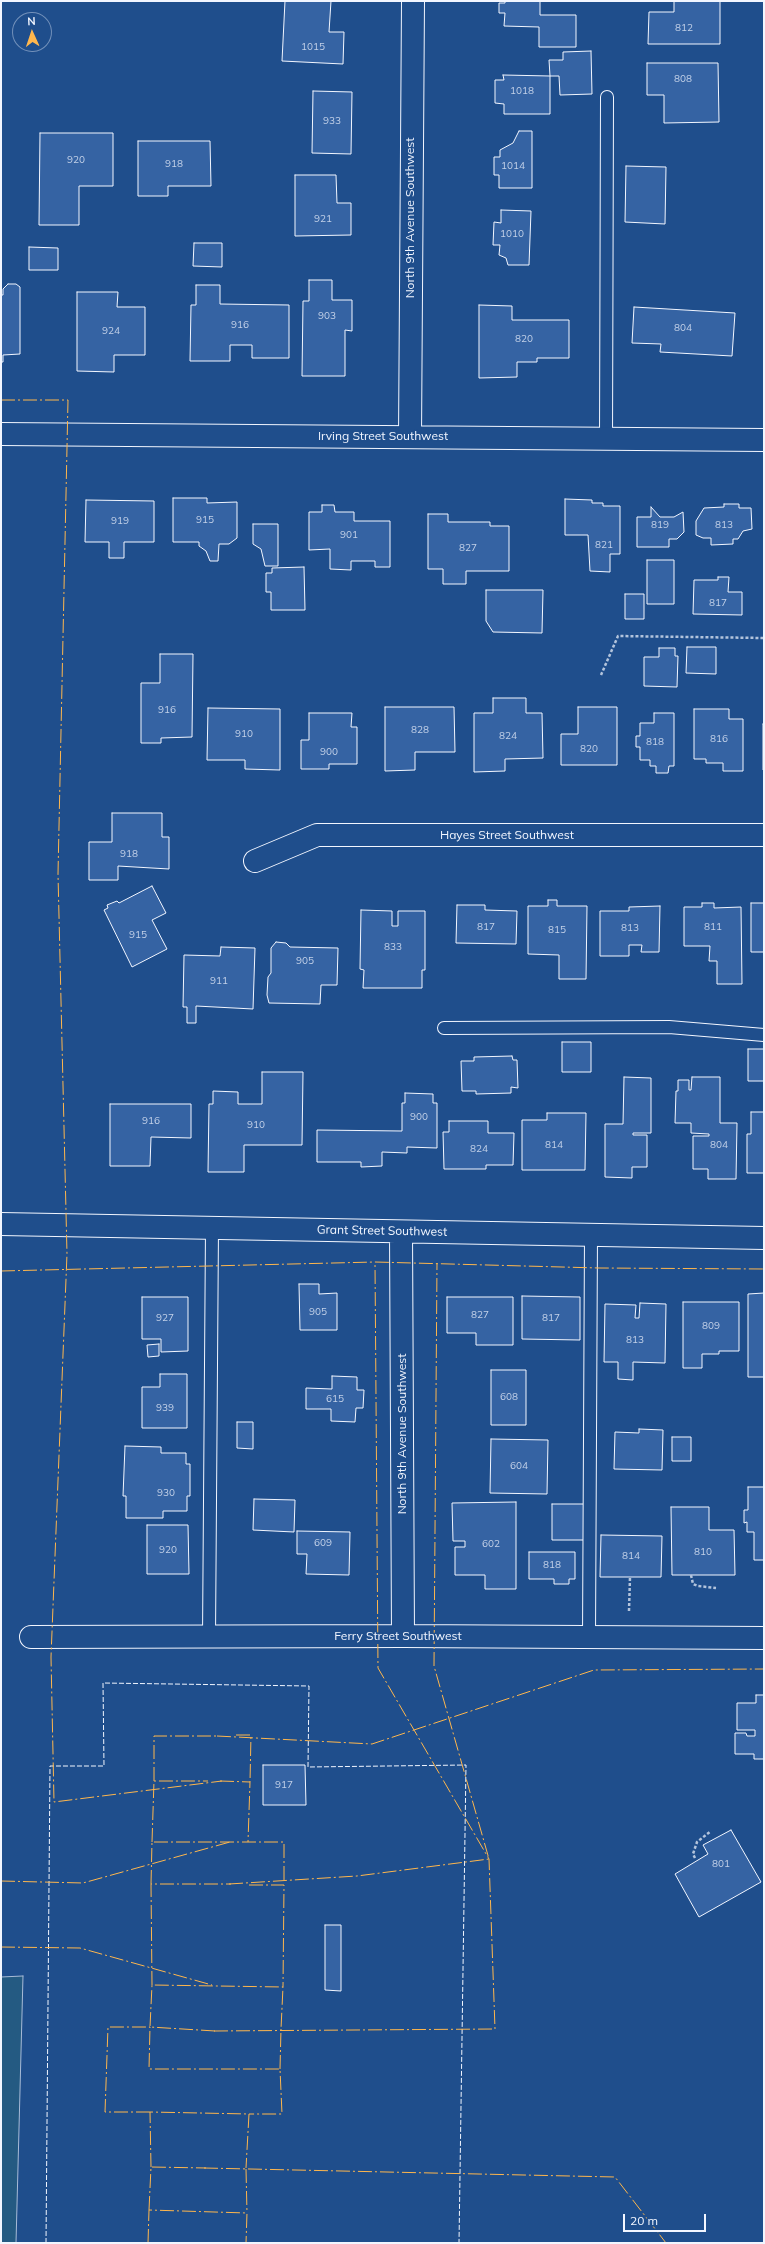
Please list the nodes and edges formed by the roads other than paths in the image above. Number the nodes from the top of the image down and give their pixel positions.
1 (413, 1) edge
2 (607, 97) dead end
3 (1, 434) edge
4 (410, 436) junction
5 (606, 439) junction
6 (764, 440) edge
7 (764, 835) edge
8 (254, 861) dead end
9 (444, 1028) dead end
10 (764, 1035) edge
11 (1, 1224) edge
12 (212, 1228) junction
13 (401, 1232) junction
14 (591, 1235) junction
15 (764, 1238) edge
16 (210, 1636) junction
17 (403, 1636) junction
18 (589, 1636) junction
19 (31, 1637) dead end
20 (764, 1638) edge

1 - 4 street, North 9th Avenue Southwest
2 - 5 lane
3 - 4 street, Irving Street Southwest
4 - 5 street, Irving Street Southwest
5 - 6 street, Irving Street Southwest
7 - 8 street, Hayes Street Southwest
9 - 10 lane
11 - 12 street, Grant Street Southwest
12 - 13 street, Grant Street Southwest
12 - 16 lane
13 - 14 street, Grant Street Southwest
13 - 17 street, North 9th Avenue Southwest
14 - 15 street, Grant Street Southwest
14 - 18 lane
16 - 17 street, Ferry Street Southwest
16 - 19 street, Ferry Street Southwest
17 - 18 street, Ferry Street Southwest
18 - 20 street, Ferry Street Southwest

